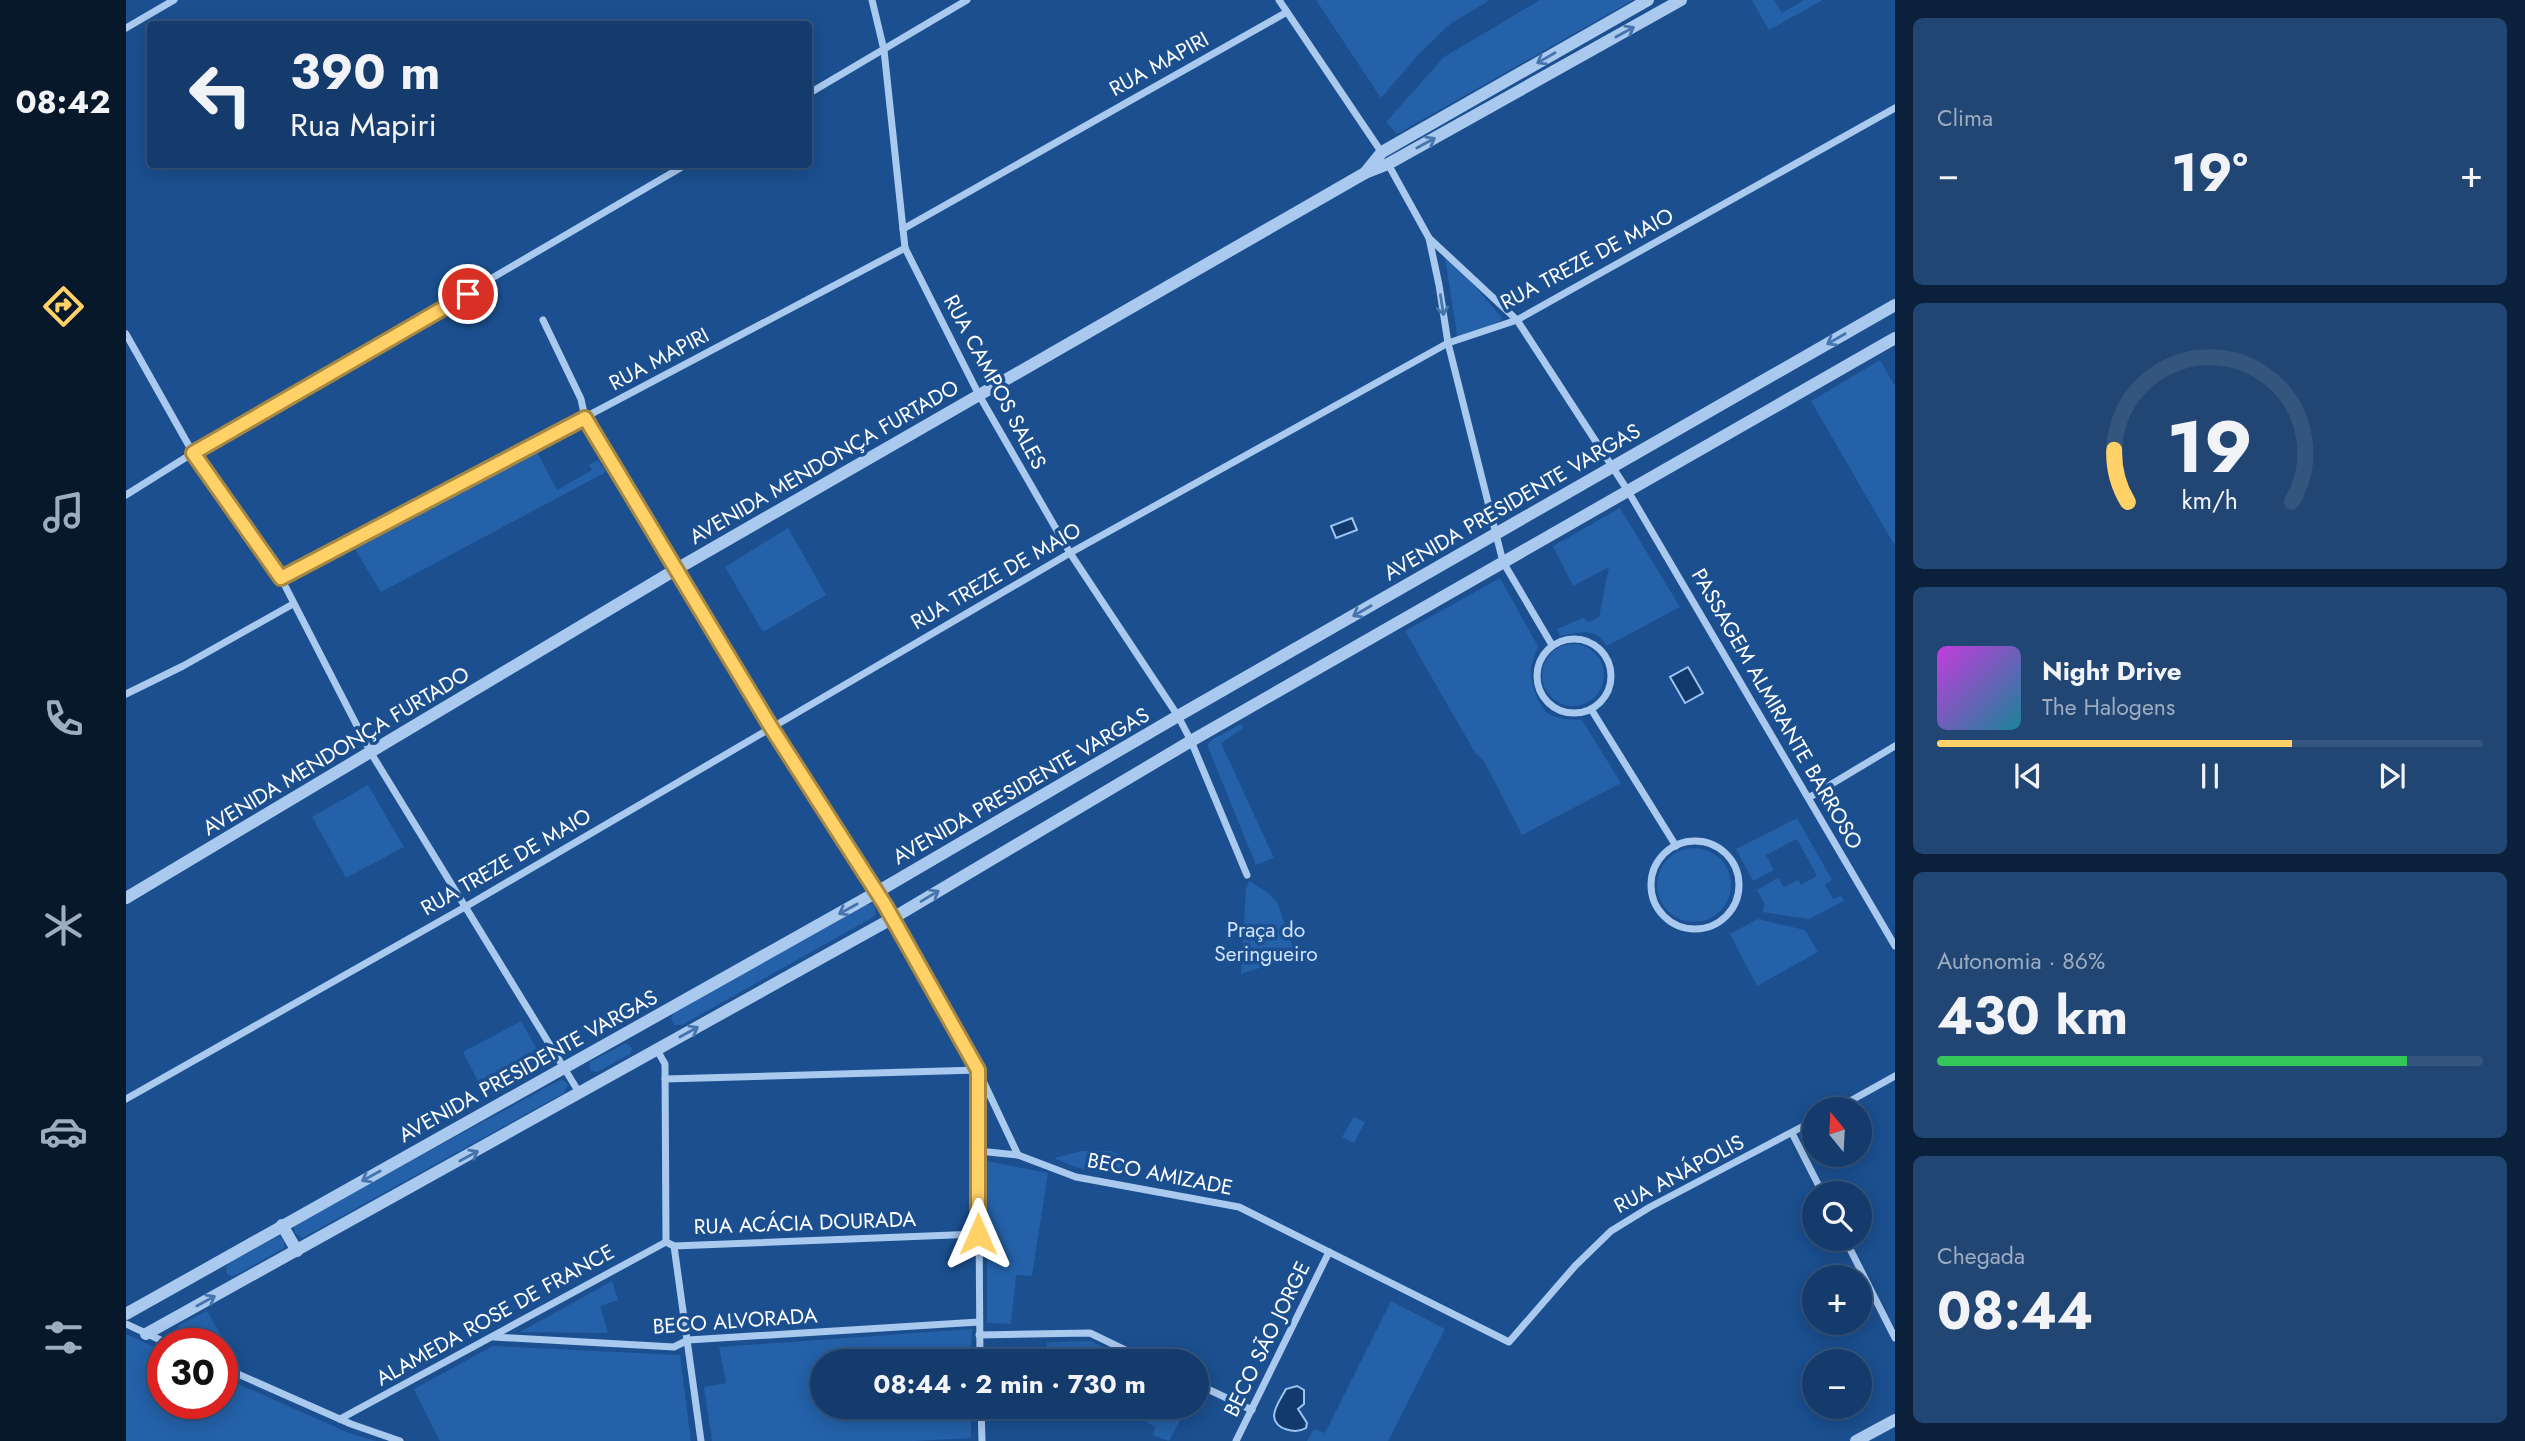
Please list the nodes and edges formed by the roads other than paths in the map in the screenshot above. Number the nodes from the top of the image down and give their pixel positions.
1 (174, 0) edge
2 (872, 0) edge
3 (967, 0) edge
4 (1279, 0) edge
5 (1648, 0) edge
6 (1681, 0) edge
7 (1287, 12) junction
8 (126, 28) edge
9 (884, 50) junction
10 (812, 91) edge
11 (1895, 108) edge
12 (1382, 152) junction
13 (1388, 164) junction
14 (680, 168) edge
15 (1365, 173) junction
16 (903, 229) junction
17 (1429, 238) junction
18 (905, 248) junction
19 (1895, 305) edge
20 (543, 320) dead end
21 (1517, 320) junction
22 (126, 334) edge
23 (1895, 338) edge
24 (1448, 343) junction
25 (979, 395) junction
26 (585, 418) junction
27 (193, 453) junction
28 (1613, 467) junction
29 (1628, 491) junction
30 (126, 495) edge
31 (1496, 534) junction
32 (1070, 553) junction
33 (1503, 562) junction
34 (675, 570) junction
35 (281, 578) junction
36 (293, 604) junction
37 (1552, 645) junction
38 (126, 694) edge
39 (1591, 709) junction
40 (1178, 716) junction
41 (771, 727) junction
42 (1191, 741) junction
43 (1895, 746) edge
44 (371, 753) junction
45 (1810, 797) junction
46 (1676, 846) junction
47 (1247, 876) dead end
48 (877, 892) junction
49 (126, 898) edge
50 (465, 906) junction
51 (893, 918) junction
52 (1895, 946) edge
53 (657, 1050) junction
54 (565, 1068) junction
55 (978, 1070) junction
56 (1895, 1076) edge
57 (665, 1079) junction
58 (580, 1094) junction
59 (1857, 1097) edge
60 (126, 1099) edge
61 (1802, 1127) edge
62 (1792, 1133) junction
63 (978, 1151) junction
64 (1018, 1155) junction
65 (1816, 1181) edge
66 (282, 1225) junction
67 (978, 1234) junction
68 (666, 1242) junction
69 (674, 1246) junction
70 (297, 1251) junction
71 (1851, 1251) edge
72 (1329, 1252) junction
73 (126, 1314) edge
74 (979, 1322) junction
75 (126, 1324) edge
76 (146, 1334) joint
77 (979, 1335) junction
78 (494, 1337) junction
79 (1895, 1338) edge
80 (688, 1340) junction
81 (980, 1349) edge
82 (1123, 1349) edge
83 (238, 1374) edge
84 (1209, 1390) edge
85 (1252, 1410) junction
86 (340, 1419) junction
87 (981, 1419) edge
88 (1895, 1420) edge
89 (400, 1441) edge
90 (701, 1441) edge
91 (982, 1441) edge
92 (1236, 1441) edge
93 (1856, 1441) edge

1 - 8 street
2 - 9 street, RUA CAMPOS SALES
3 - 9 street
4 - 7 street
5 -> 12 street, AVENIDA MENDONÇA FURTADO
13 -> 6 street, AVENIDA MENDONÇA FURTADO
7 - 12 street
7 - 16 street, RUA MAPIRI
9 - 10 street
9 - 16 street, RUA CAMPOS SALES
11 - 21 street, RUA TREZE DE MAIO
12 - 13 street
12 - 15 street, AVENIDA MENDONÇA FURTADO
13 - 15 street, AVENIDA MENDONÇA FURTADO
13 - 17 street
14 - 27 street
15 - 25 street, AVENIDA MENDONÇA FURTADO
16 - 18 street, RUA CAMPOS SALES
17 - 21 street, PASSAGEM ALMIRANTE BARROSO
17 -> 24 street
18 - 25 street, RUA CAMPOS SALES
18 - 26 street, RUA MAPIRI
19 -> 28 street, AVENIDA PRESIDENTE VARGAS
20 - 26 street
21 - 24 street, RUA TREZE DE MAIO
21 - 28 street, PASSAGEM ALMIRANTE BARROSO
22 - 27 street
23 - 29 street
24 - 31 street
24 - 32 street, RUA TREZE DE MAIO
25 - 32 street, RUA CAMPOS SALES
25 - 34 street, AVENIDA MENDONÇA FURTADO
26 - 34 street
26 - 35 street, RUA MAPIRI
27 - 30 street
27 - 35 street
28 - 29 street, PASSAGEM ALMIRANTE BARROSO
28 - 31 street, AVENIDA PRESIDENTE VARGAS
29 - 33 street
29 - 45 street, PASSAGEM ALMIRANTE BARROSO
31 - 33 street
31 -> 40 street, AVENIDA PRESIDENTE VARGAS
32 - 40 street, RUA CAMPOS SALES
32 - 41 street, RUA TREZE DE MAIO
33 - 37 street
33 - 42 street
34 - 41 street
34 - 44 street, AVENIDA MENDONÇA FURTADO
35 - 36 street
36 - 38 street
36 - 44 street
37 - 39 street
37 - 39 street
39 - 46 street
40 - 42 street, RUA CAMPOS SALES
40 - 48 street, AVENIDA PRESIDENTE VARGAS
41 - 48 street
41 - 50 street, RUA TREZE DE MAIO
42 - 47 street, RUA CAMPOS SALES
51 -> 42 street
43 - 45 street
44 - 49 street, AVENIDA MENDONÇA FURTADO
44 - 50 street
45 - 52 street, PASSAGEM ALMIRANTE BARROSO
46 - 46 street
48 - 51 street
48 -> 54 street, AVENIDA PRESIDENTE VARGAS
50 - 54 street
50 - 60 street, RUA TREZE DE MAIO
53 -> 51 street
51 - 55 street
53 - 57 street
53 - 58 street
54 - 58 street
54 -> 66 street, AVENIDA PRESIDENTE VARGAS
55 - 57 street
55 - 63 street
55 - 64 street
56 - 59 street
57 - 68 street
70 -> 58 street
61 - 62 street, RUA ANÁPOLIS
62 - 65 street
62 - 72 street, RUA ANÁPOLIS
63 - 64 street, BECO AMIZADE
63 - 67 street
64 - 72 street, BECO AMIZADE
66 - 70 street
66 - 73 street, AVENIDA PRESIDENTE VARGAS
67 - 69 street, RUA ACÁCIA DOURADA
67 - 74 street
68 - 69 street
68 - 78 street, ALAMEDA ROSE DE FRANCE
69 - 80 street
76 -> 70 street
71 - 79 street
72 - 85 street, BECO SÃO JORGE
74 - 77 street
74 - 80 street, BECO ALVORADA
75 - 76 street
77 - 81 street
77 - 82 street
78 - 80 street, BECO ALVORADA
78 - 86 street, ALAMEDA ROSE DE FRANCE
80 - 90 street
83 - 86 street
84 - 85 street
85 - 92 street, BECO SÃO JORGE
86 - 89 street
87 - 91 street
88 - 93 street

